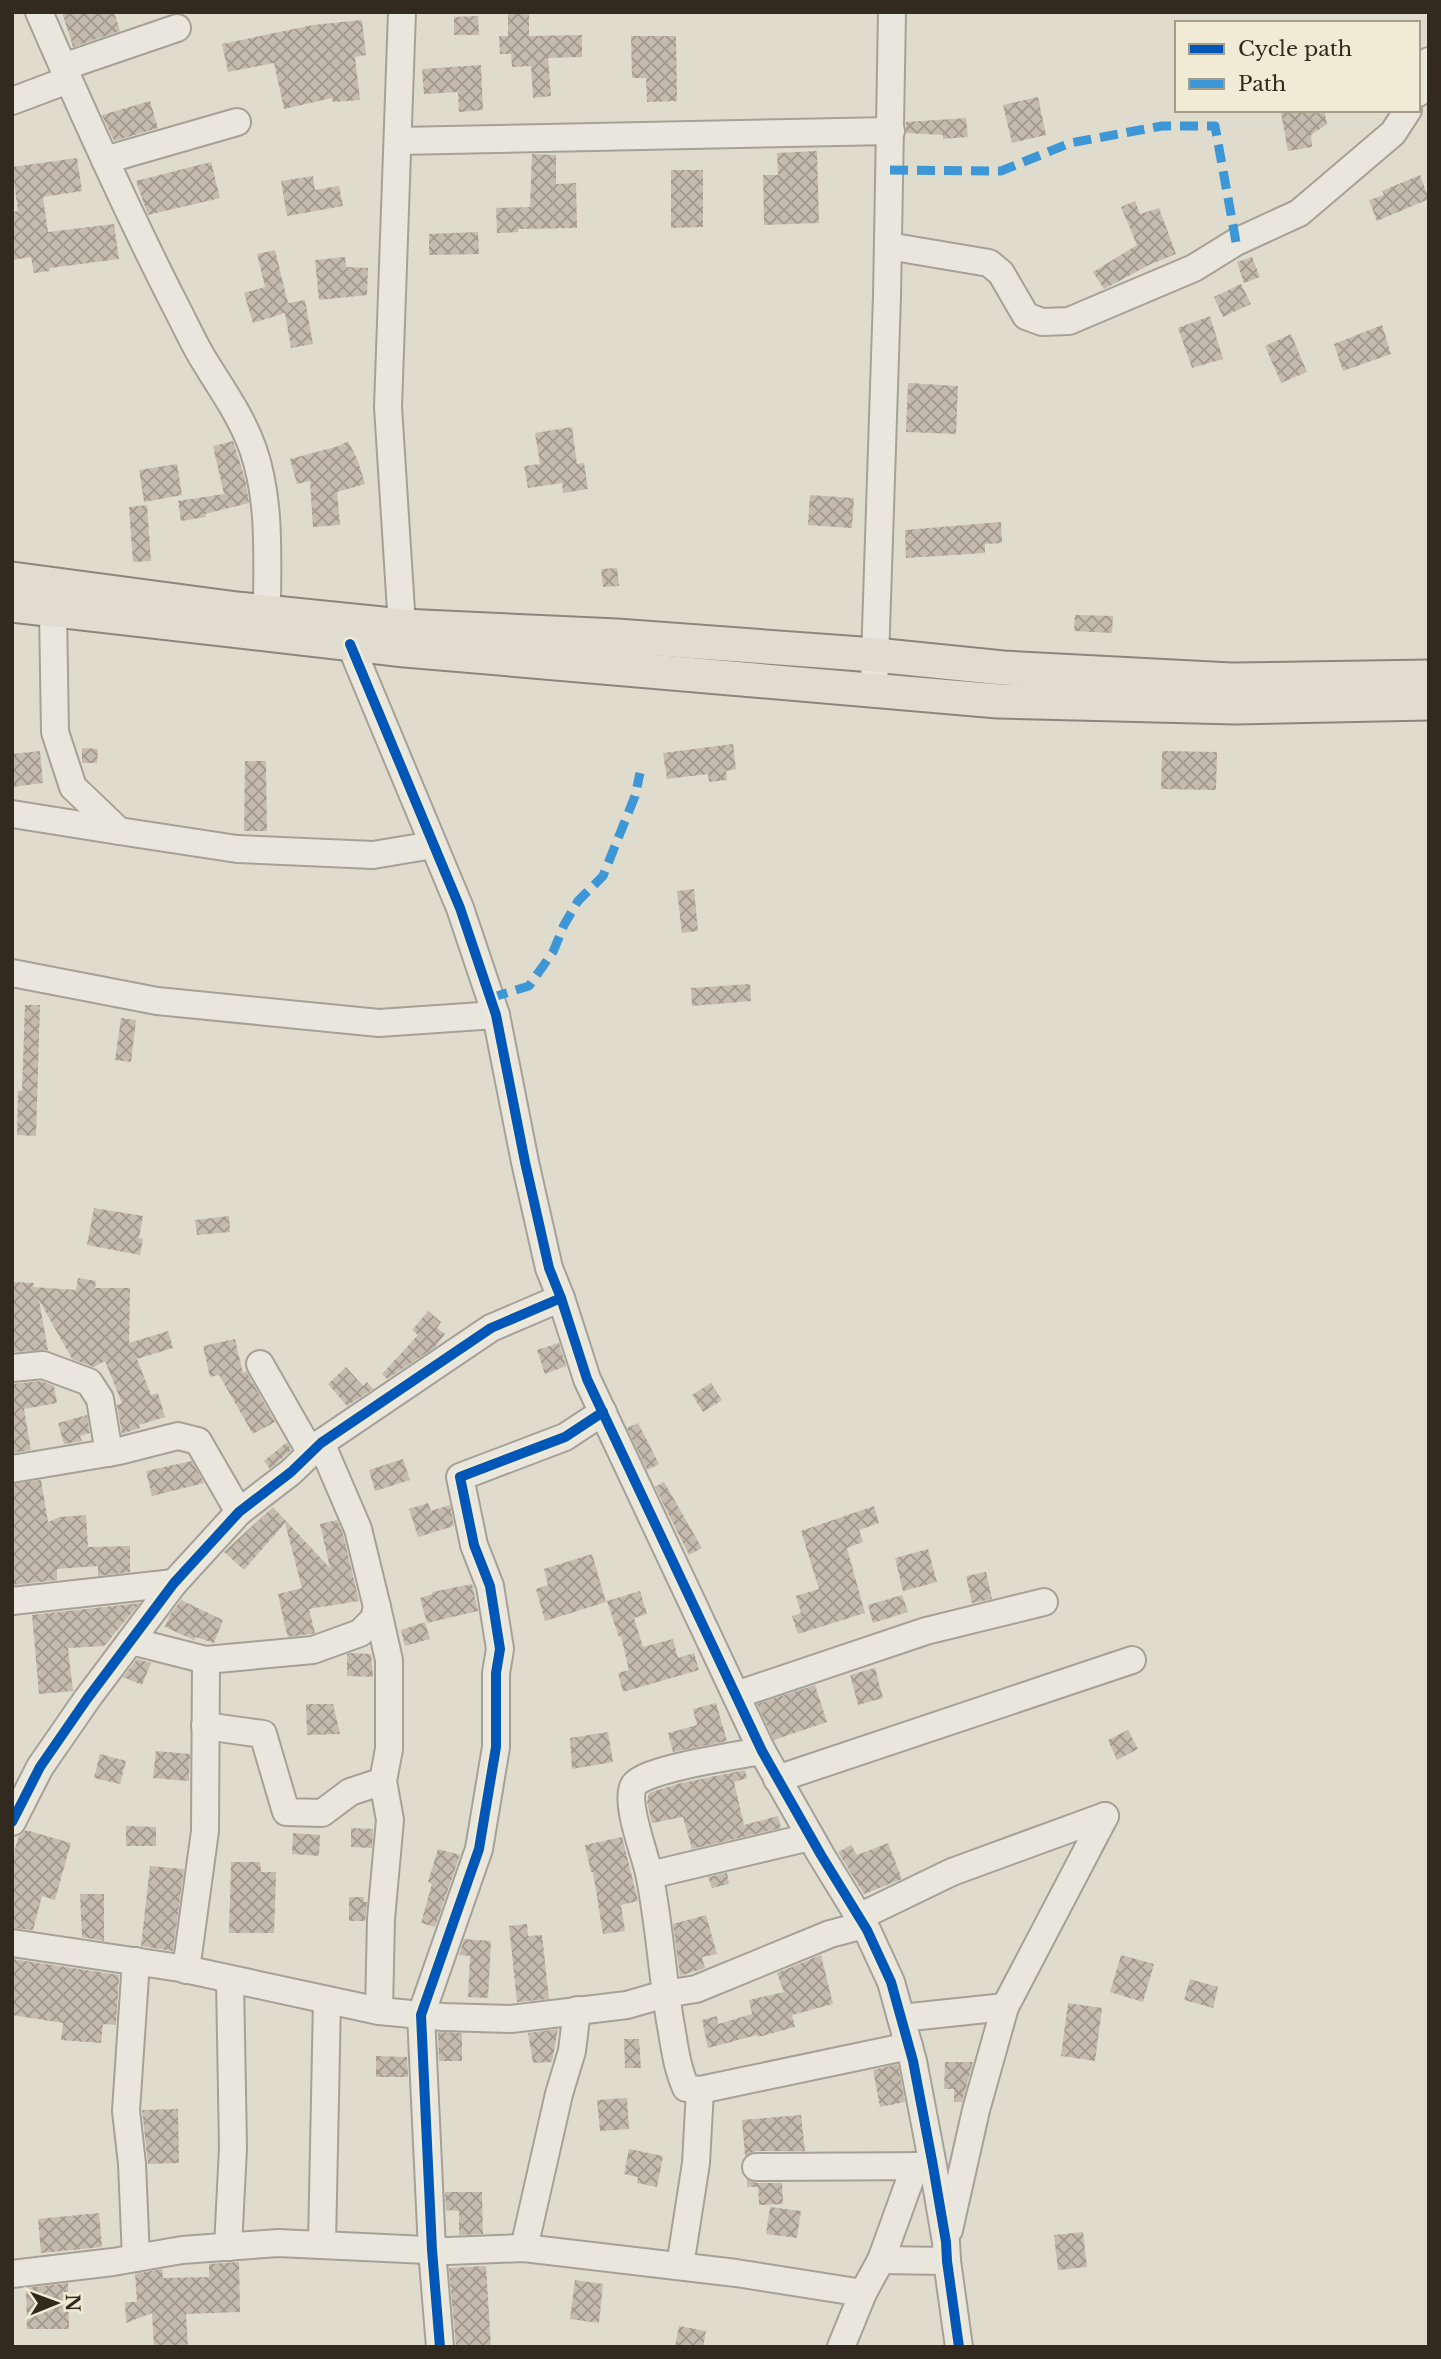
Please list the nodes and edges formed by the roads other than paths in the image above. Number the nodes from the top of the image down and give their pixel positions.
1 (39, 12) edge
2 (402, 12) edge
3 (892, 12) edge
4 (177, 28) dead end
5 (1429, 61) edge
6 (65, 74) junction
7 (1420, 87) edge
8 (12, 101) edge
9 (1407, 112) edge
10 (237, 122) dead end
11 (891, 131) junction
12 (398, 141) junction
13 (105, 160) junction
14 (888, 246) junction
15 (12, 579) edge
16 (12, 605) edge
17 (53, 611) junction
18 (267, 612) junction
19 (402, 626) junction
20 (350, 644) junction
21 (875, 655) junction
22 (1429, 677) edge
23 (874, 690) junction
24 (1429, 703) edge
25 (12, 814) edge
26 (119, 831) junction
27 (433, 845) junction
28 (12, 973) edge
29 (496, 1015) junction
30 (561, 1298) junction
31 (260, 1364) dead end
32 (12, 1368) edge
33 (603, 1412) junction
34 (316, 1448) junction
35 (109, 1453) junction
36 (12, 1469) edge
37 (239, 1512) junction
38 (174, 1583) junction
39 (12, 1601) edge
40 (1044, 1602) dead end
41 (377, 1607) junction
42 (131, 1641) junction
43 (206, 1660) junction
44 (1132, 1660) dead end
45 (736, 1695) junction
46 (205, 1726) junction
47 (762, 1751) junction
48 (777, 1779) junction
49 (383, 1781) junction
50 (12, 1822) edge
51 (810, 1838) junction
52 (650, 1875) junction
53 (861, 1921) junction
54 (12, 1943) edge
55 (136, 1961) junction
56 (186, 1970) junction
57 (230, 1980) junction
58 (665, 1994) junction
59 (327, 2001) junction
60 (1005, 2007) junction
61 (577, 2010) junction
62 (379, 2011) junction
63 (421, 2015) junction
64 (901, 2018) junction
65 (909, 2046) junction
66 (700, 2090) junction
67 (924, 2166) junction
68 (756, 2167) dead end
69 (323, 2244) junction
70 (228, 2246) junction
71 (524, 2248) junction
72 (432, 2250) junction
73 (947, 2251) junction
74 (136, 2258) junction
75 (881, 2260) junction
76 (680, 2266) junction
77 (12, 2274) edge
78 (863, 2293) junction
79 (440, 2347) edge
80 (841, 2347) edge
81 (959, 2347) edge

1 - 6 street
2 - 12 street
3 - 11 street
4 - 6 street
5 - 7 street
6 - 8 street
6 - 13 street
9 - 14 street
10 - 13 street
11 - 12 street
11 - 14 street
12 - 19 street
13 - 18 street
14 - 21 street
15 - 18 main road
16 - 17 main road
17 - 20 main road
17 - 26 street
18 - 19 main road
19 - 21 main road
20 - 23 main road
20 - 27 street
21 - 22 main road
21 - 23 street
23 - 24 main road
25 - 26 street
26 - 27 street
27 - 29 street
28 - 29 street
29 - 30 street
30 - 33 street
30 - 34 street
31 - 34 street
32 - 35 street
33 - 45 street
33 - 63 street
34 - 37 street
34 - 41 street
35 - 36 street
35 - 37 street
37 - 38 street
38 - 39 street
38 - 42 street
40 - 45 street
41 - 43 street
41 - 49 street
42 - 43 street
42 - 50 street
43 - 46 street
44 - 48 street
45 - 47 street
46 - 49 street
46 - 56 street
47 - 48 street
47 - 52 street
48 - 51 street
49 - 62 street
51 - 52 street
51 - 53 street
52 - 58 street
53 - 58 street
53 - 60 street
53 - 64 street
54 - 55 street
55 - 56 street
55 - 74 street
56 - 57 street
57 - 59 street
57 - 70 street
58 - 61 street
58 - 66 street
59 - 62 street
59 - 69 street
60 - 64 street
60 - 73 street
61 - 63 street
61 - 71 street
62 - 63 street
63 - 72 street
64 - 65 street
65 - 66 street
65 - 67 street
66 - 76 street
67 - 68 street
67 - 73 street
67 - 75 street
69 - 70 street
69 - 72 street
70 - 74 street
71 - 72 street
71 - 76 street
72 - 79 street
73 - 75 street
73 - 81 street
74 - 77 street
75 - 78 street
76 - 78 street
78 - 80 street

